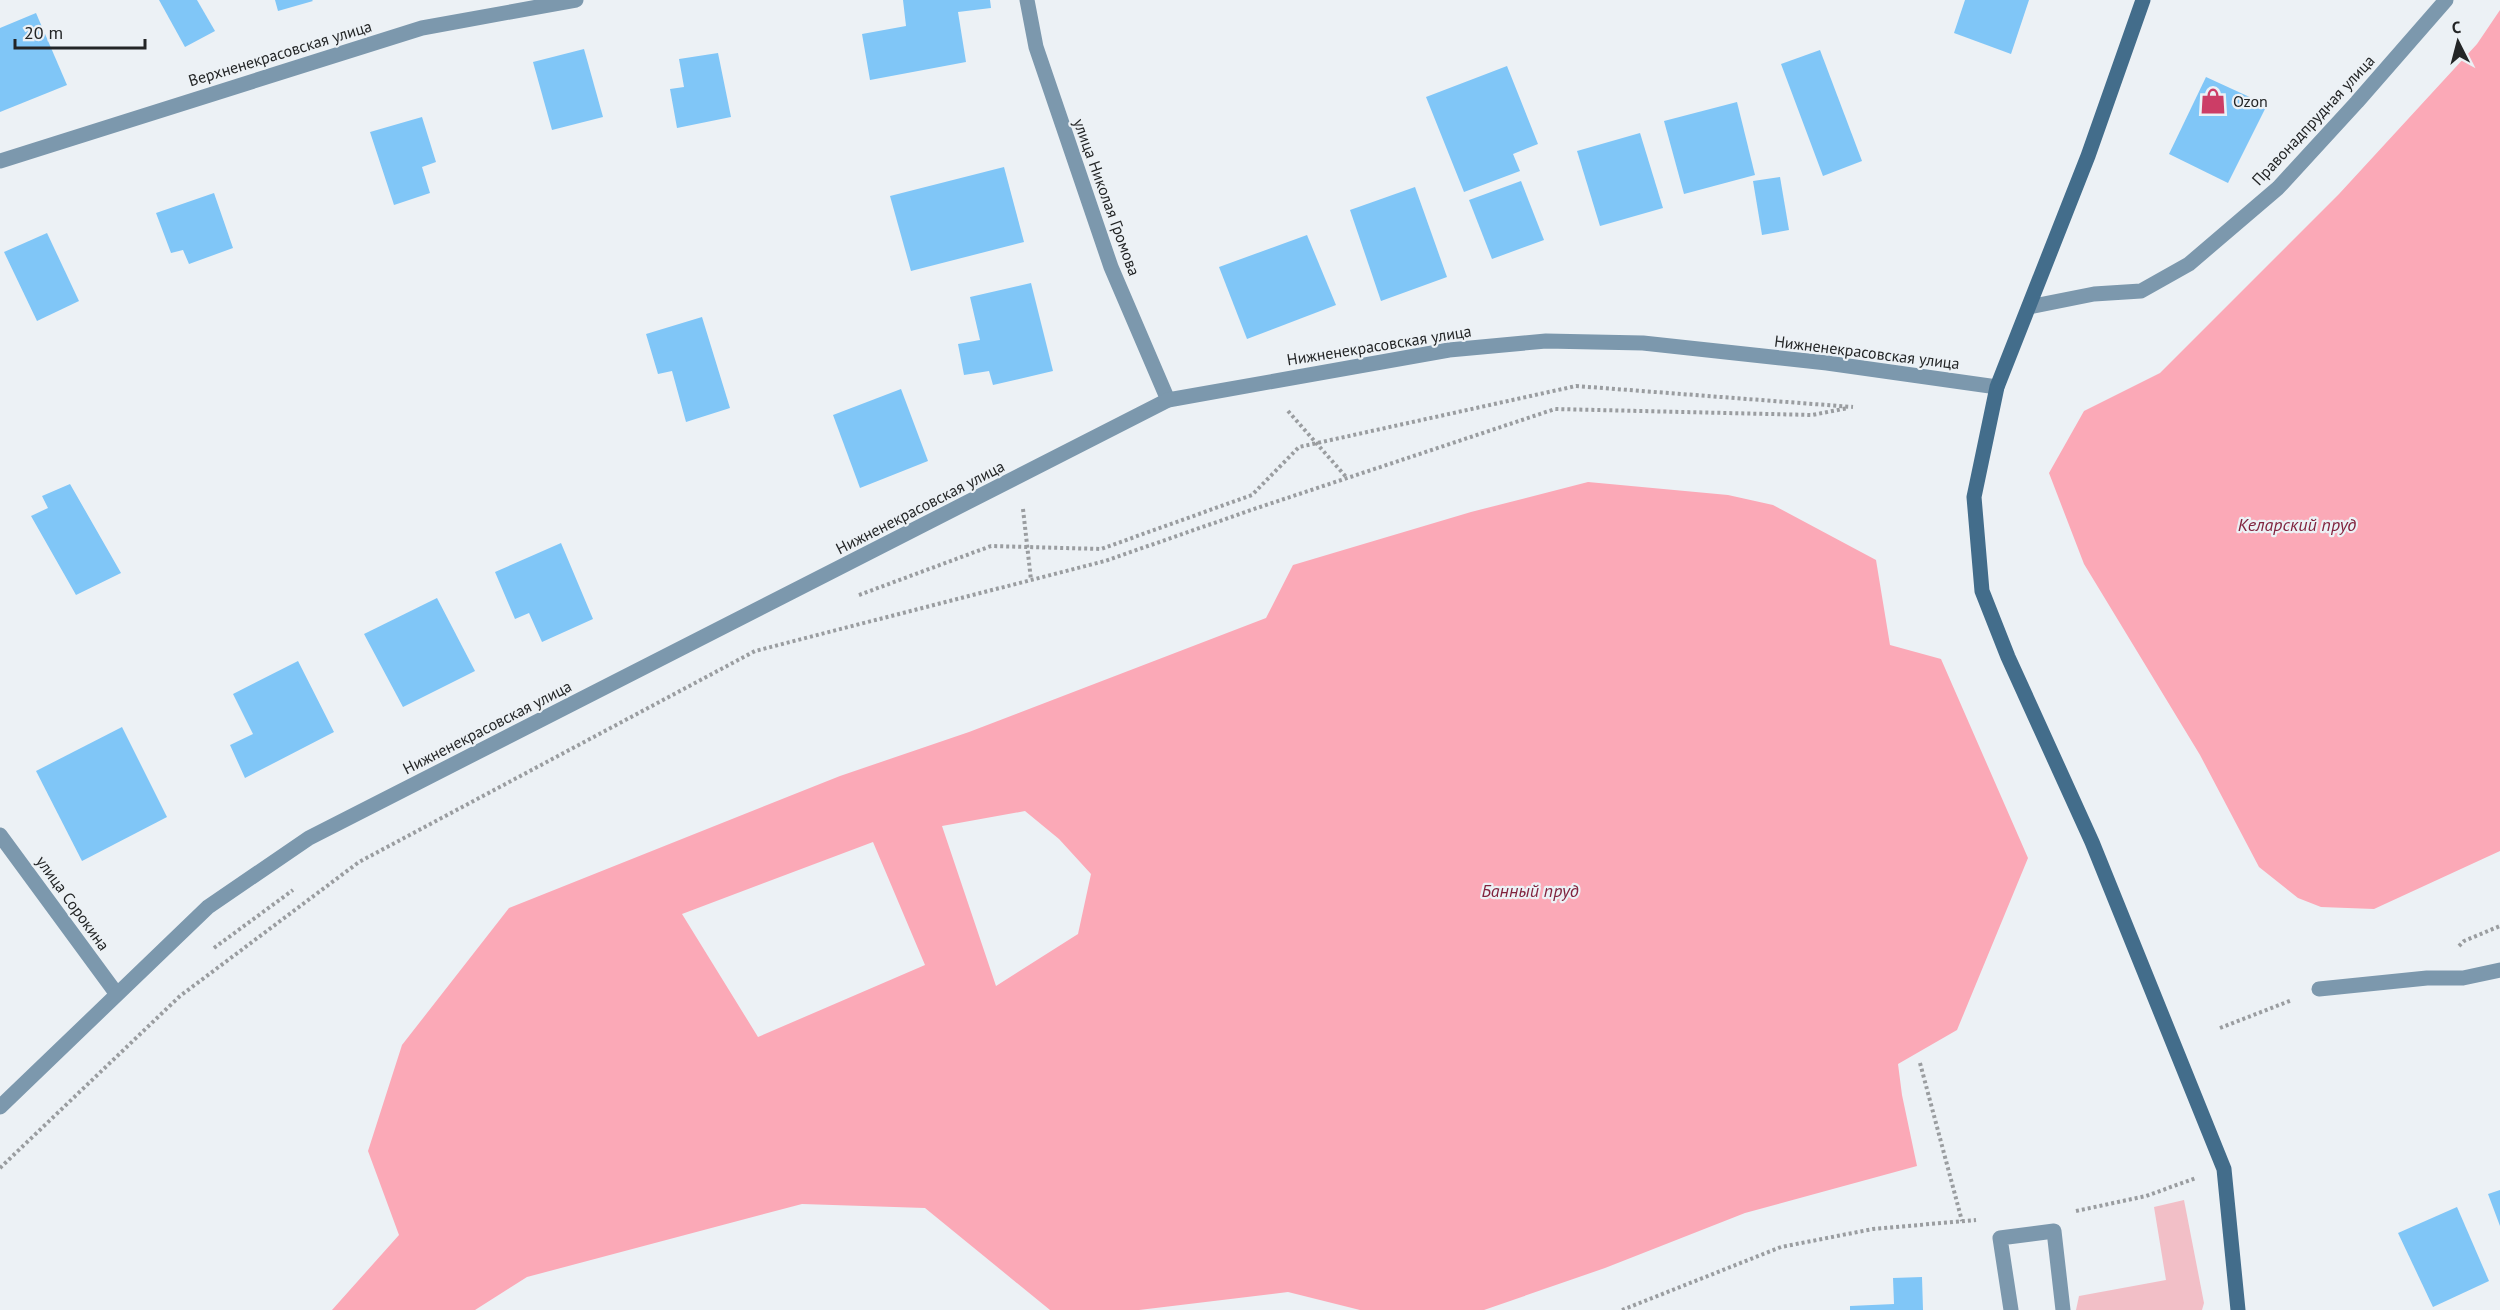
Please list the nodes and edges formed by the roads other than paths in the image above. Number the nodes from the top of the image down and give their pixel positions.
1 (576, 0) edge
2 (1027, 0) edge
3 (2143, 0) edge
4 (2446, 0) edge
5 (0, 161) edge
6 (2029, 307) junction
7 (1997, 387) junction
8 (1167, 400) junction
9 (0, 835) edge
10 (2500, 970) edge
11 (2319, 989) road end
12 (116, 993) junction
13 (0, 1107) edge
14 (2011, 1310) edge
15 (2063, 1310) edge
16 (2238, 1310) edge

1 - 5 street, Верхненекрасовская улица
2 - 8 street, улица Николая Громова
3 - 6 street
4 - 6 street, Правонадпрудная улица
6 - 7 street
7 - 8 street, Нижненекрасовская улица
7 - 16 street
8 - 12 street, Нижненекрасовская улица
9 - 12 street, улица Сорокина
10 - 11 street
12 - 13 street, Нижненекрасовская улица
14 - 15 street

